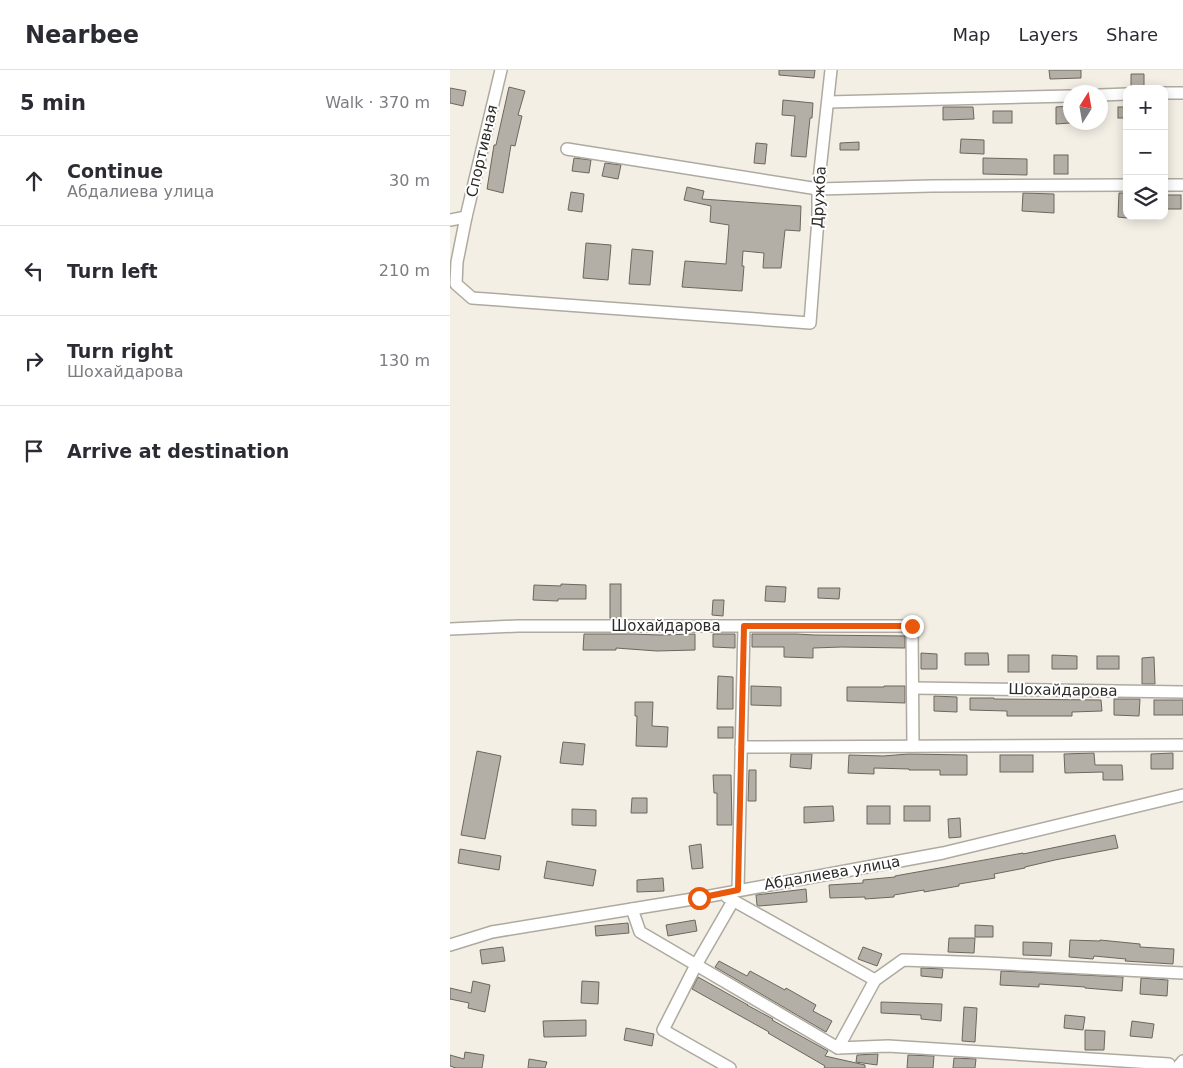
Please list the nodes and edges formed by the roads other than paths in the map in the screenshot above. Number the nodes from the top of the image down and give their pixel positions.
1 (501, 70) edge
2 (831, 70) edge
3 (1168, 93) edge
4 (1183, 93) edge
5 (1123, 94) edge
6 (1108, 95) edge
7 (1063, 96) edge
8 (828, 102) junction
9 (567, 149) dead end
10 (1123, 185) edge
11 (1168, 185) edge
12 (1183, 185) edge
13 (818, 189) junction
14 (466, 216) junction
15 (450, 220) edge
16 (744, 626) junction
17 (450, 629) edge
18 (913, 688) junction
19 (1183, 692) edge
20 (1183, 745) edge
21 (913, 746) junction
22 (741, 747) junction
23 (1183, 795) edge
24 (736, 896) junction
25 (632, 909) junction
26 (450, 945) edge
27 (696, 965) junction
28 (1183, 973) edge
29 (875, 980) junction
30 (838, 1048) junction
31 (1183, 1061) edge
32 (1173, 1066) edge
33 (730, 1068) edge

1 - 14 street, Спортивная
2 - 8 street, Дружба
3 - 4 street
5 - 6 street
7 - 8 street
8 - 13 street, Дружба
9 - 13 street
10 - 13 street
11 - 12 street
13 - 14 street, Дружба
14 - 15 street, Спортивная
16 - 17 street, Шохайдарова
16 - 18 street, Шохайдарова
16 - 22 street
18 - 19 street, Шохайдарова
18 - 21 street
20 - 21 street
21 - 22 street
22 - 24 street
23 - 24 street, Абдалиева улица
24 - 25 street
24 - 27 street
24 - 29 street
25 - 26 street
25 - 27 street
27 - 30 street
27 - 33 street
28 - 29 street
29 - 30 street
30 - 32 street
31 - 32 street

